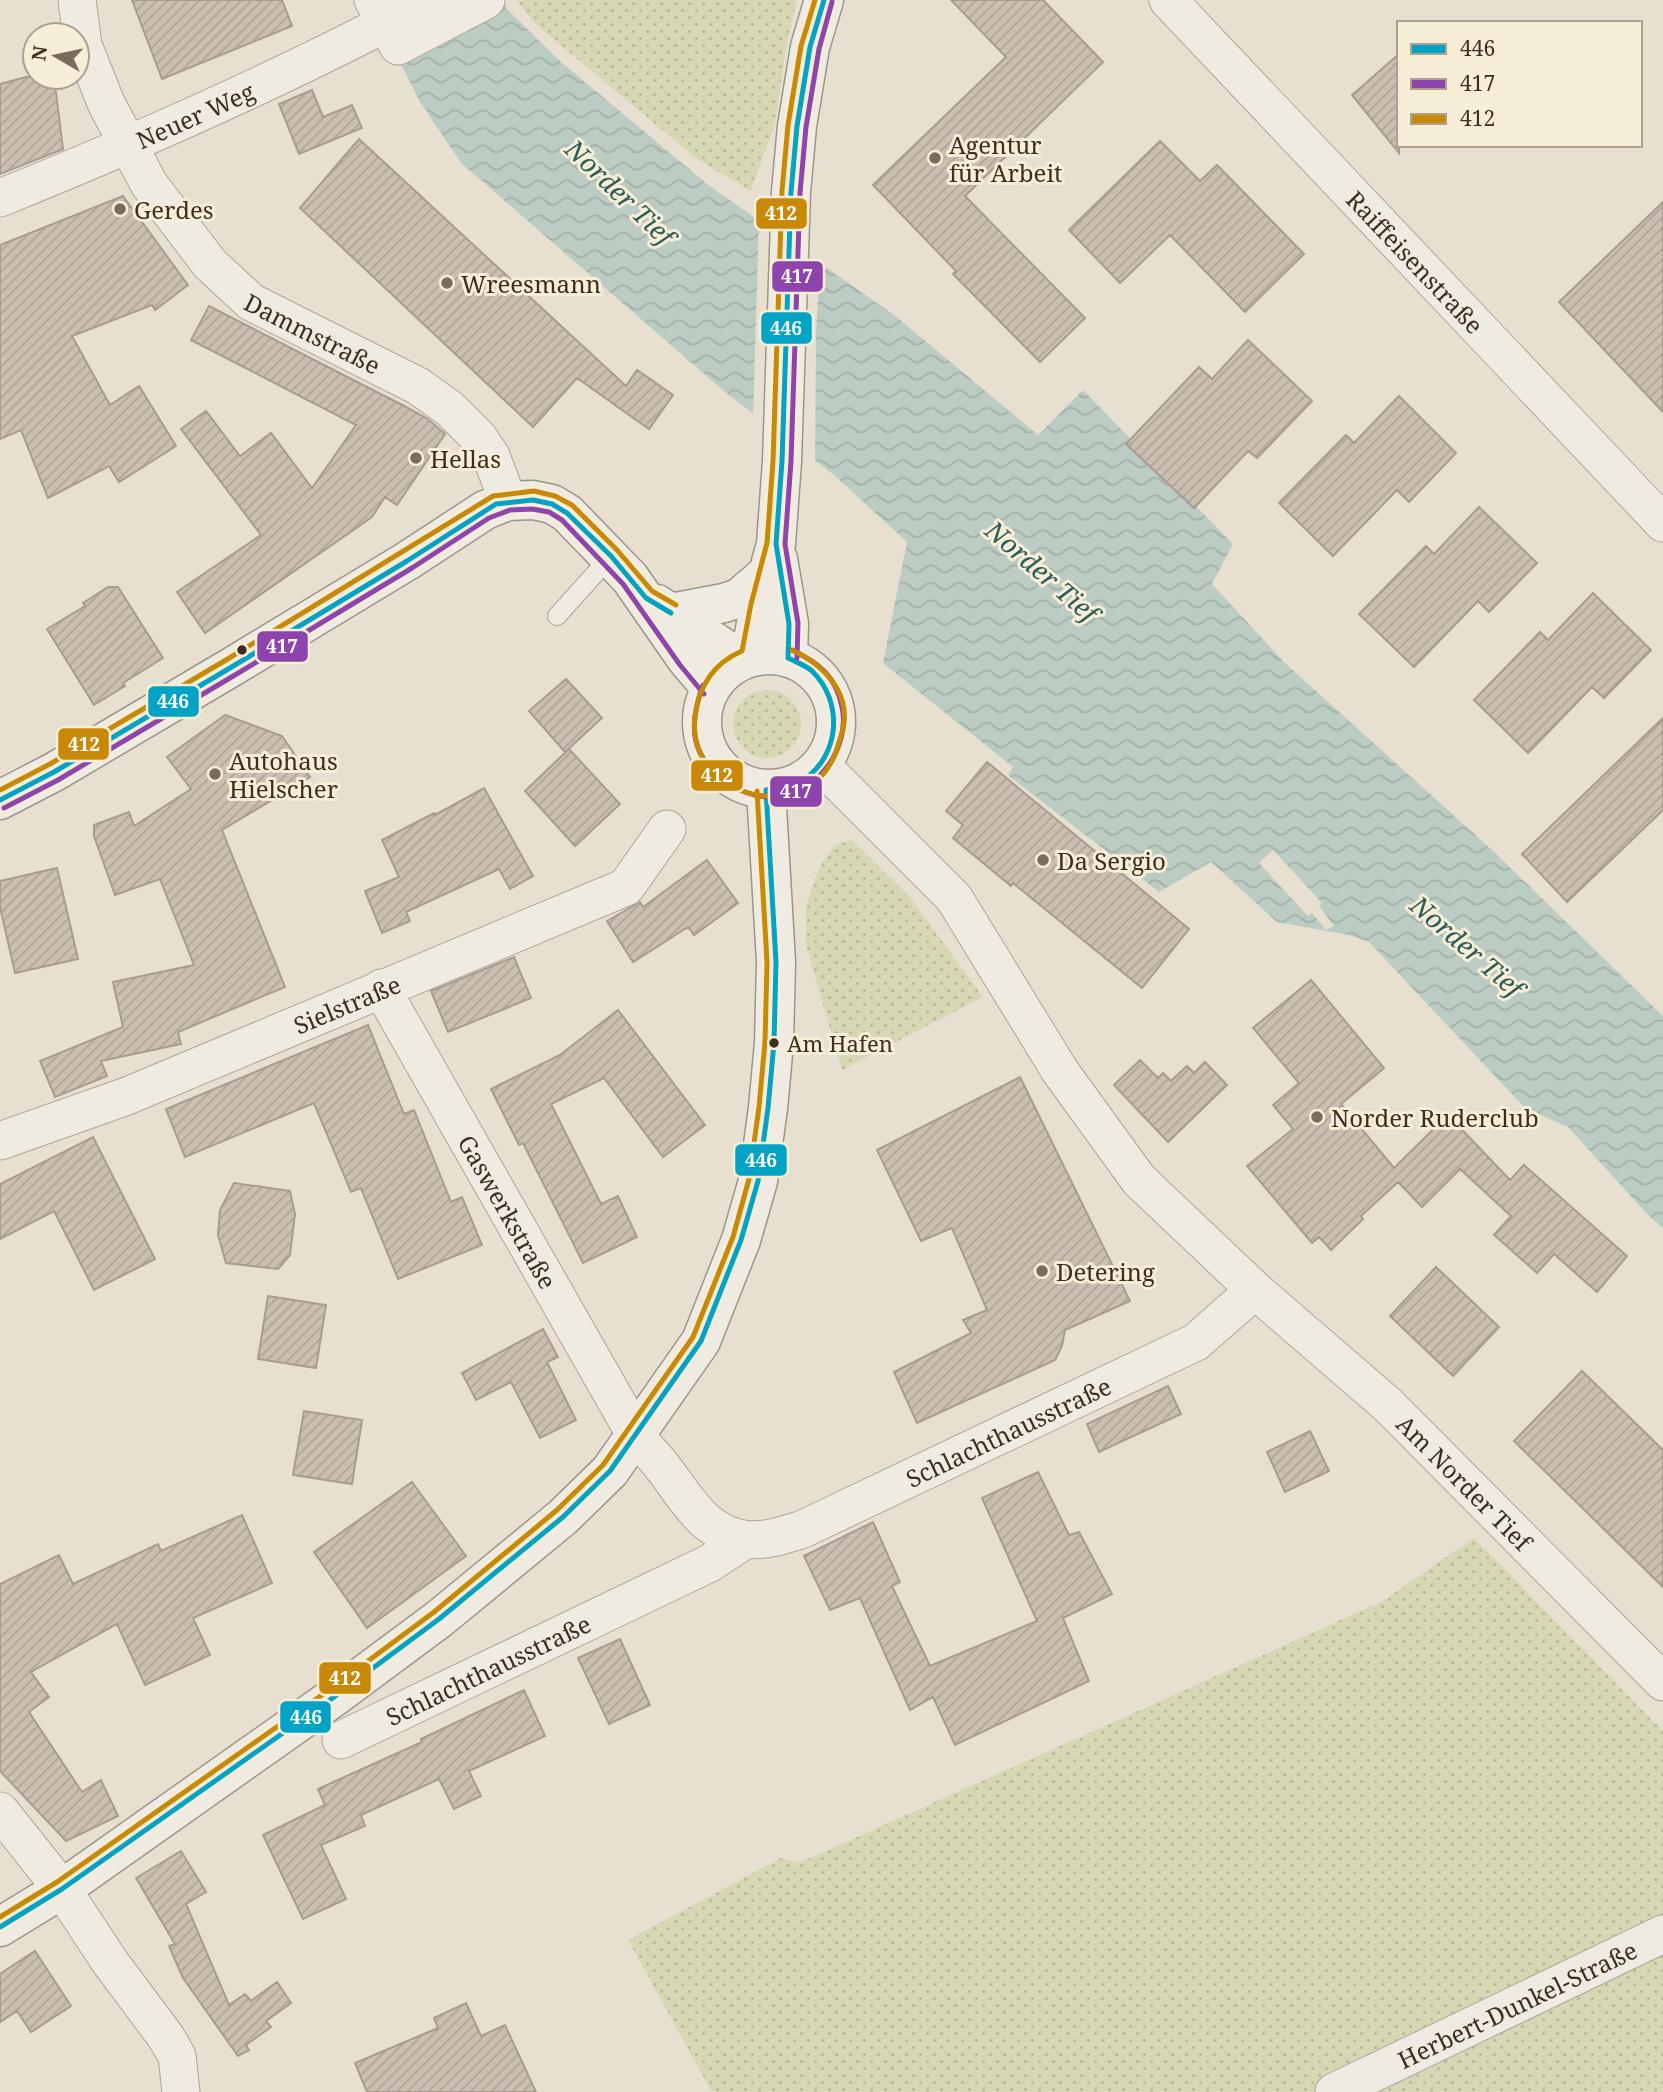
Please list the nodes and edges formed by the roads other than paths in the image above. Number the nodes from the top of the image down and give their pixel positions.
1 (77, 0) edge
2 (429, 0) edge
3 (486, 0) edge
4 (824, 0) edge
5 (1168, 0) edge
6 (379, 12) edge
7 (129, 146) junction
8 (0, 198) edge
9 (508, 501) junction
10 (1663, 523) edge
11 (611, 556) junction
12 (771, 559) junction
13 (658, 605) junction
14 (557, 616) dead end
15 (788, 658) junction
16 (746, 659) junction
17 (710, 688) junction
18 (821, 765) junction
19 (766, 790) junction
20 (0, 800) edge
21 (667, 829) dead end
22 (381, 988) junction
23 (0, 1141) edge
24 (1255, 1290) junction
25 (636, 1436) junction
26 (745, 1540) junction
27 (1663, 1682) edge
28 (341, 1740) dead end
29 (0, 1811) edge
30 (62, 1889) junction
31 (0, 1927) edge
32 (1663, 1934) edge
33 (181, 2092) edge
34 (1334, 2092) edge

1 - 7 street, Dammstraße
2 - 6 street, Neuer Weg
3 - 6 street
4 - 12 main road
5 - 10 street, Raiffeisenstraße
6 - 7 street, Neuer Weg
7 - 8 street, Neuer Weg
7 - 9 street, Dammstraße
9 - 11 main road
9 - 20 main road
11 - 13 main road
11 - 14 lane
12 - 13 main road
12 - 15 main road
12 - 16 main road
13 - 16 main road
13 - 17 main road
15 - 16 main road
15 - 18 main road
16 - 17 main road
17 - 19 main road
18 - 19 main road
18 - 24 street
19 - 25 main road
21 - 22 street, Sielstraße
22 - 23 street, Sielstraße
22 - 25 street, Gaswerkstraße
24 - 26 street, Schlachthausstraße
24 - 27 street, Am Norder Tief
25 - 26 street, Schlachthausstraße
25 - 30 main road
26 - 28 street, Schlachthausstraße
29 - 30 street
30 - 31 main road
30 - 33 street
32 - 34 street, Herbert-Dunkel-Straße

